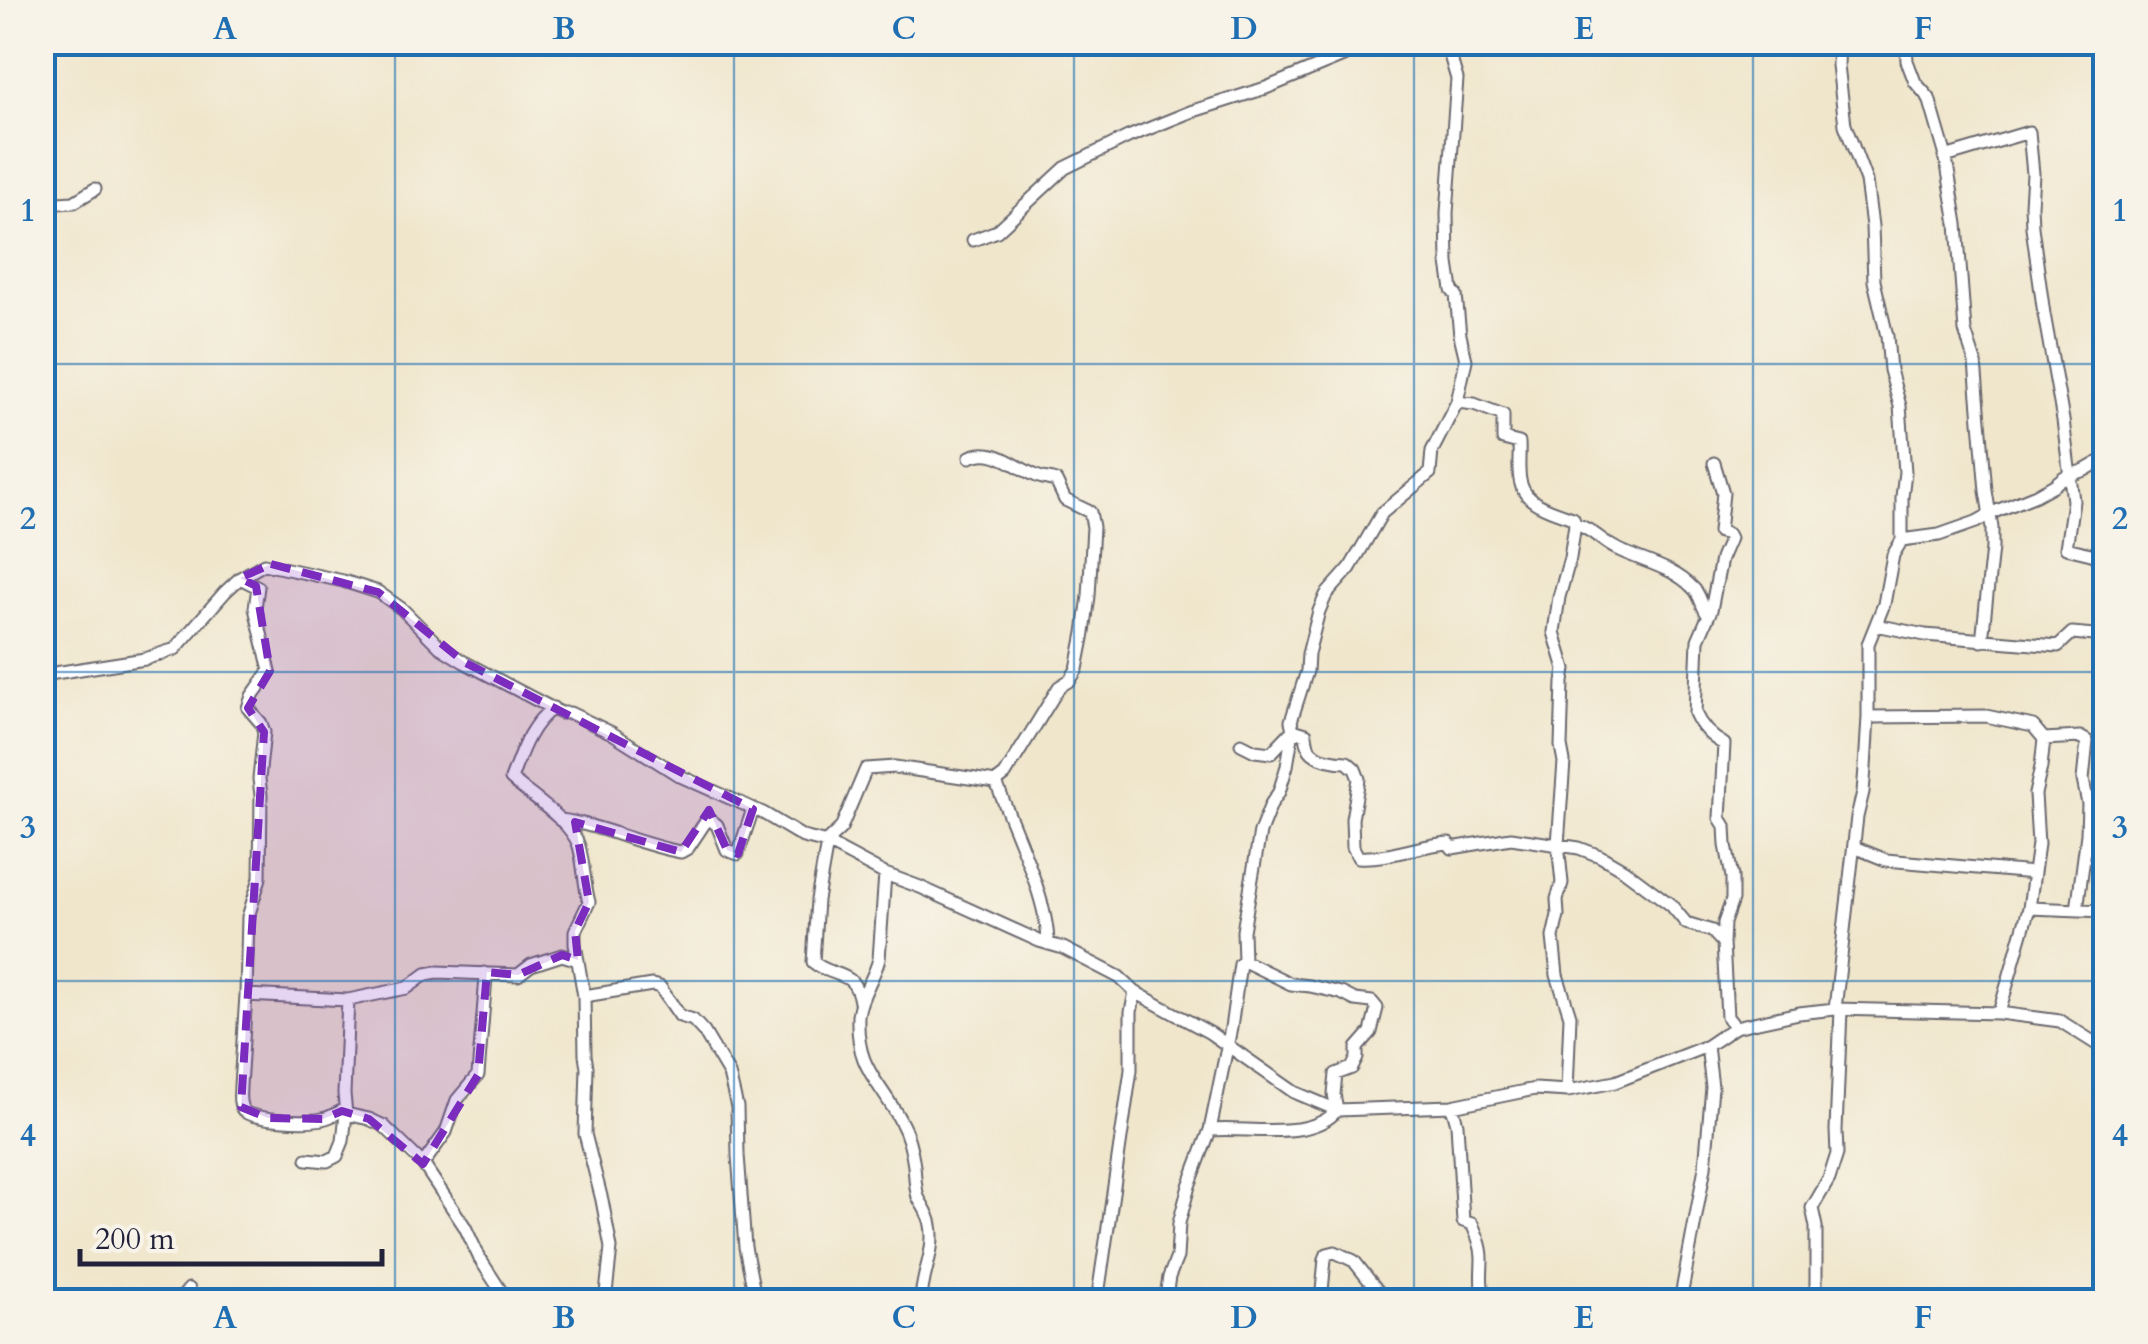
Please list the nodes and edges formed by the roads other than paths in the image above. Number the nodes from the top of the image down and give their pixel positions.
1 (1377, 42) edge
2 (1446, 42) edge
3 (1839, 42) edge
4 (1906, 42) edge
5 (1945, 156) junction
6 (95, 189) dead end
7 (42, 204) edge
8 (973, 240) dead end
9 (1457, 402) junction
10 (970, 457) dead end
11 (2106, 458) edge
12 (1714, 463) dead end
13 (2070, 475) junction
14 (1990, 514) junction
15 (1575, 524) junction
16 (1902, 540) junction
17 (2106, 560) edge
18 (240, 578) junction
19 (1708, 615) junction
20 (1876, 624) junction
21 (2106, 636) edge
22 (1982, 641) junction
23 (42, 678) edge
24 (552, 708) junction
25 (1868, 717) junction
26 (1293, 730) junction
27 (2044, 739) junction
28 (1241, 744) dead end
29 (996, 782) junction
30 (753, 809) junction
31 (560, 820) junction
32 (826, 843) junction
33 (1558, 844) junction
34 (1854, 846) junction
35 (2034, 873) junction
36 (885, 874) junction
37 (2028, 908) junction
38 (2077, 910) junction
39 (2106, 911) edge
40 (1722, 943) junction
41 (1048, 944) junction
42 (578, 960) junction
43 (1244, 960) junction
44 (484, 973) junction
45 (1134, 992) junction
46 (246, 995) junction
47 (584, 996) junction
48 (348, 1000) junction
49 (860, 1002) junction
50 (1838, 1010) junction
51 (1999, 1013) junction
52 (1735, 1028) junction
53 (1228, 1045) junction
54 (1706, 1046) junction
55 (2106, 1050) edge
56 (1567, 1091) junction
57 (1452, 1106) junction
58 (1337, 1110) junction
59 (345, 1112) junction
60 (1210, 1130) junction
61 (307, 1159) dead end
62 (423, 1164) junction
63 (189, 1290) dead end
64 (178, 1302) edge
65 (508, 1302) edge
66 (605, 1302) edge
67 (756, 1302) edge
68 (921, 1302) edge
69 (1097, 1302) edge
70 (1166, 1302) edge
71 (1321, 1302) edge
72 (1407, 1302) edge
73 (1487, 1302) edge
74 (1680, 1302) edge
75 (1816, 1302) edge

1 - 8 street
2 - 9 street
3 - 16 street
4 - 5 street
5 - 13 street
5 - 14 street
6 - 7 street
9 - 15 street
9 - 26 street
10 - 29 street
11 - 13 street
12 - 19 street
13 - 14 street
13 - 17 street
14 - 16 street
14 - 22 street
15 - 19 street
15 - 33 street
16 - 20 street
18 - 23 street
18 - 24 street
18 - 46 street
19 - 40 street
20 - 22 street
20 - 25 street
21 - 22 street
24 - 30 street
24 - 31 street
25 - 27 street
25 - 34 street
26 - 28 street
26 - 33 street
26 - 43 street
27 - 35 street
27 - 38 street
29 - 32 street
29 - 41 street
30 - 31 street
30 - 32 street
31 - 42 street
32 - 36 street
32 - 49 street
33 - 40 street
33 - 56 street
34 - 35 street
34 - 50 street
35 - 37 street
36 - 41 street
36 - 49 street
37 - 38 street
37 - 51 street
38 - 39 street
40 - 52 street
41 - 45 street
42 - 44 street
42 - 47 street
43 - 53 street
43 - 58 street
44 - 48 street
44 - 62 street
45 - 53 street
45 - 69 street
46 - 48 street
46 - 59 street
47 - 66 street
47 - 67 street
48 - 59 street
49 - 68 street
50 - 51 street
50 - 52 street
50 - 75 street
51 - 55 street
52 - 54 street
53 - 58 street
53 - 60 street
54 - 56 street
54 - 74 street
56 - 57 street
57 - 58 street
57 - 73 street
58 - 60 street
59 - 61 street
59 - 62 street
60 - 70 street
62 - 65 street
63 - 64 street
71 - 72 street

